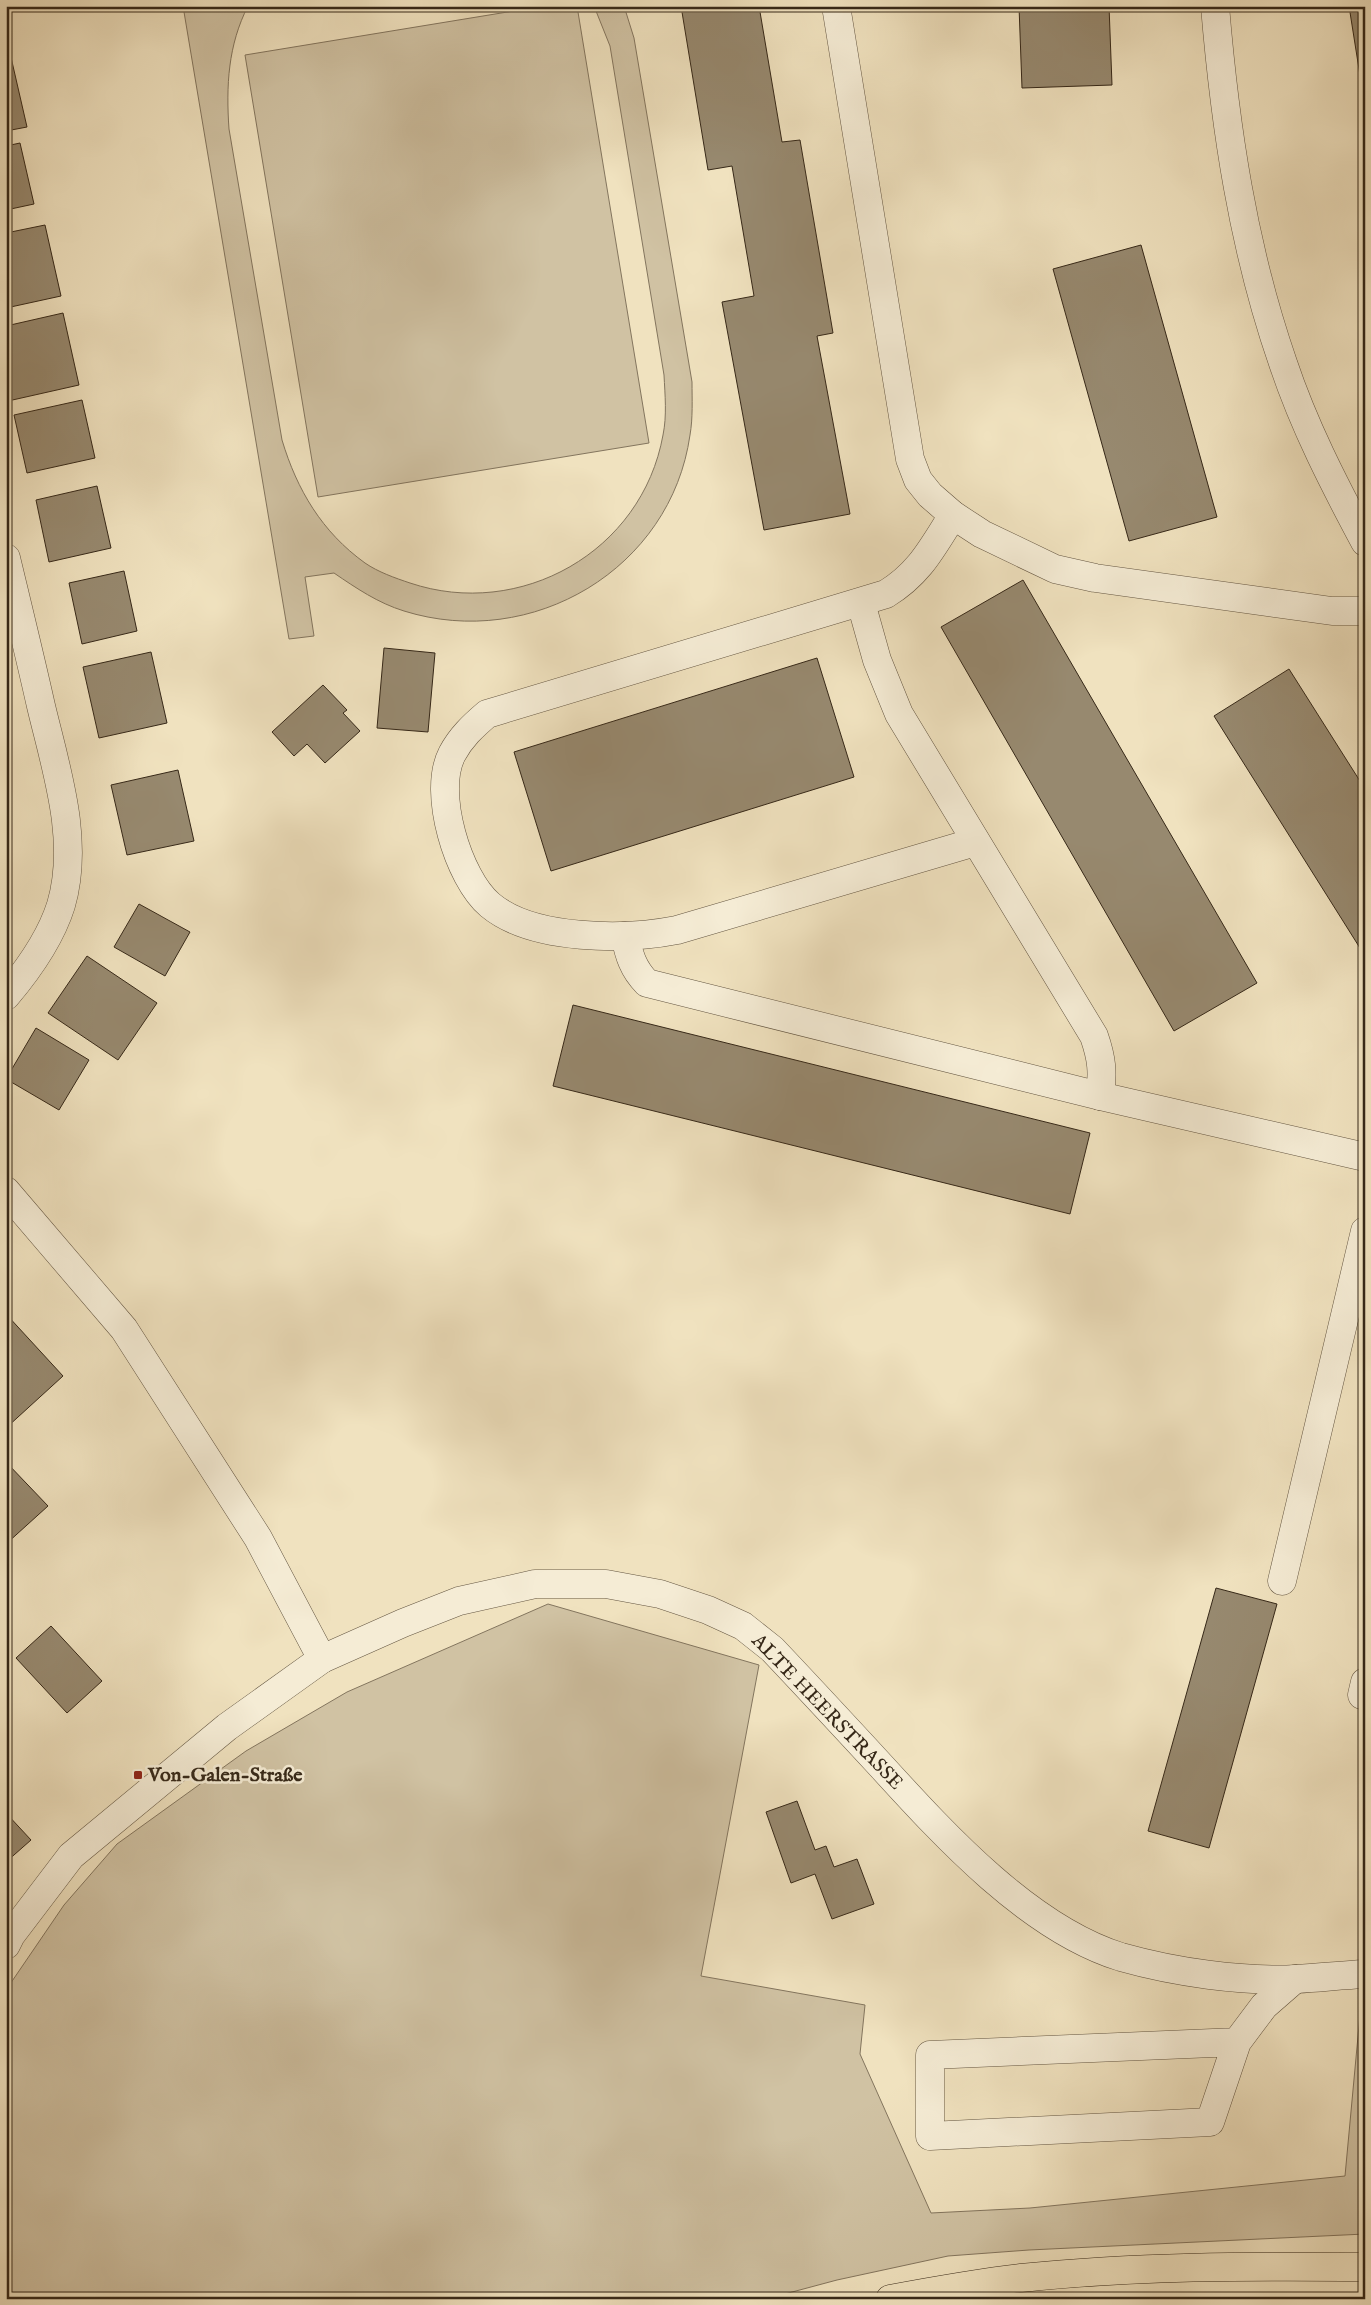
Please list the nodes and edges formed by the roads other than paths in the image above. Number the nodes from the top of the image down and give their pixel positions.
1 (836, 6) edge
2 (1215, 6) edge
3 (953, 515) junction
4 (1365, 542) edge
5 (6, 558) edge
6 (861, 603) junction
7 (1365, 611) edge
8 (975, 842) junction
9 (625, 936) junction
10 (6, 996) edge
11 (1100, 1096) junction
12 (1365, 1157) edge
13 (6, 1191) edge
14 (1365, 1231) edge
15 (1282, 1581) dead end
16 (322, 1659) junction
17 (6, 1945) edge
18 (1365, 1974) edge
19 (1295, 1980) junction
20 (1237, 2042) junction
21 (1365, 2267) edge
22 (890, 2299) edge

1 - 3 street
2 - 4 street
3 - 6 street
3 - 7 street
5 - 10 street
6 - 8 street
6 - 9 street
8 - 9 street
8 - 11 street
9 - 11 street
11 - 12 street
13 - 16 street
14 - 15 street
16 - 17 street, ALTE HEERSTRASSE
16 - 19 street, ALTE HEERSTRASSE
18 - 19 street, ALTE HEERSTRASSE
19 - 20 street
20 - 20 street
21 - 22 highway

